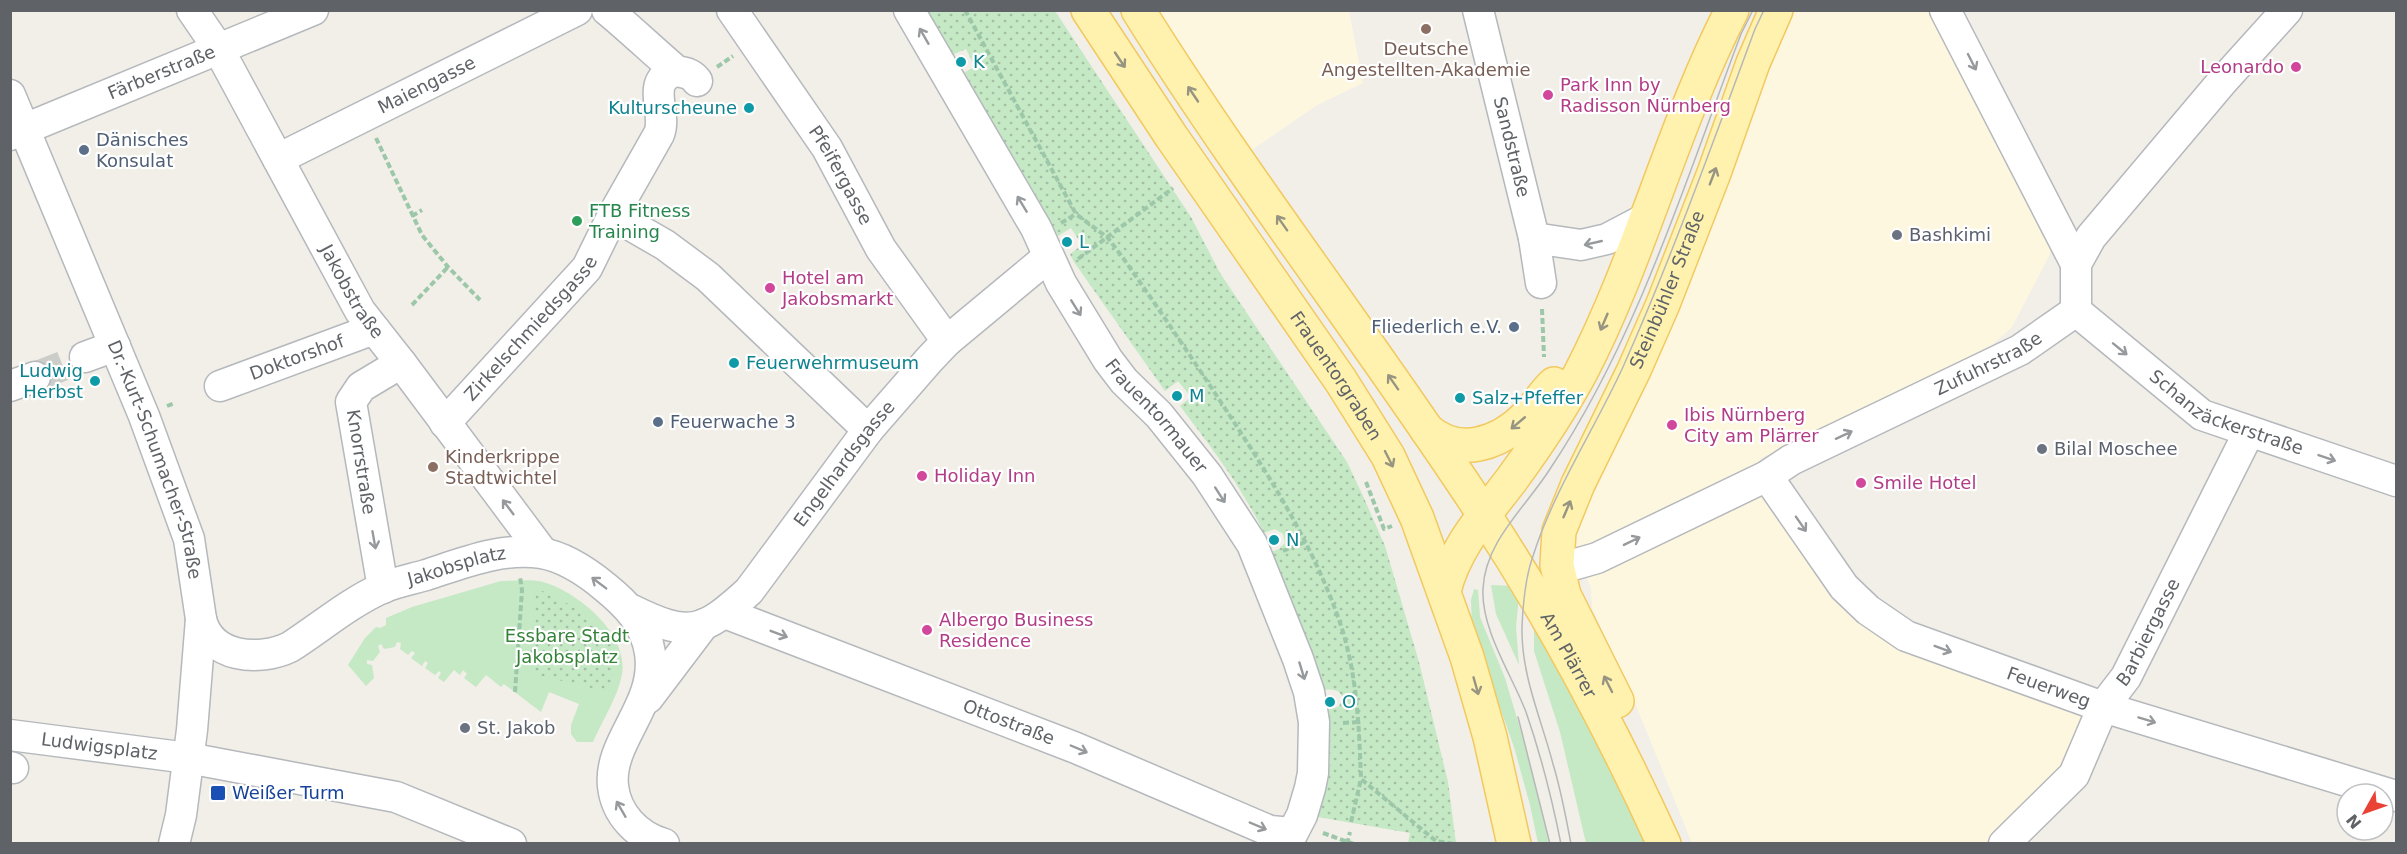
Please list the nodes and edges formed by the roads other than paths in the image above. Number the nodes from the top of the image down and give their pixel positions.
1 (192, 10) edge
2 (313, 10) edge
3 (577, 10) edge
4 (607, 10) edge
5 (732, 10) edge
6 (909, 10) edge
7 (1088, 10) edge
8 (1138, 10) edge
9 (1478, 10) edge
10 (1732, 10) edge
11 (1776, 10) edge
12 (1945, 10) edge
13 (2287, 10) edge
14 (218, 48) junction
15 (10, 95) edge
16 (18, 132) edge
17 (278, 159) junction
18 (613, 215) junction
19 (1645, 219) junction
20 (1534, 238) junction
21 (1048, 257) junction
22 (2076, 264) junction
23 (1541, 283) road end
24 (2076, 311) junction
25 (374, 329) junction
26 (947, 341) junction
27 (115, 346) junction
28 (1590, 354) junction
29 (85, 357) tunnel mouth
30 (401, 363) junction
31 (220, 386) dead end
32 (445, 423) junction
33 (868, 430) junction
34 (1427, 430) junction
35 (2248, 432) junction
36 (1767, 476) junction
37 (2397, 481) edge
38 (1484, 514) junction
39 (1416, 518) junction
40 (1460, 550) junction
41 (543, 553) junction
42 (1515, 565) junction
43 (1557, 566) junction
44 (383, 588) junction
45 (1444, 591) junction
46 (632, 610) junction
47 (201, 618) junction
48 (714, 619) junction
49 (642, 705) junction
50 (2103, 707) junction
51 (10, 735) edge
52 (188, 758) junction
53 (2397, 796) edge
54 (1289, 838) edge
55 (174, 843) edge
56 (511, 843) edge
57 (664, 843) edge
58 (1514, 843) edge
59 (1664, 843) edge
60 (2004, 843) edge

1 - 14 street, Jakobstraße
2 - 14 street, Färberstraße
3 - 17 street, Maiengasse
4 - 18 street, Zirkelschmiedsgasse
5 - 26 street, Pfeifergasse
21 -> 6 street, Frauentormauer
7 -> 39 main road, Frauentorgraben
34 -> 8 main road
9 - 20 street, Sandstraße
10 - 19 main road
43 -> 11 main road, Steinbühler Straße
12 -> 22 street
13 - 22 street
14 - 16 street, Färberstraße
14 - 17 street, Jakobstraße
15 - 16 street, Dr.-Kurt-Schumacher-Straße
16 - 27 street, Dr.-Kurt-Schumacher-Straße
17 - 25 street, Jakobstraße
18 - 32 street, Zirkelschmiedsgasse
18 - 33 street
19 -> 20 street
19 -> 28 main road
20 - 23 street, Sandstraße
21 - 26 street, Engelhardsgasse
21 -> 54 street, Frauentormauer
22 - 24 street
24 -> 35 street, Schanzäckerstraße
36 -> 24 street, Zufuhrstraße
25 - 30 street, Jakobstraße
25 - 31 street, Doktorshof
26 - 33 street, Engelhardsgasse
27 - 29 street
27 - 47 street, Dr.-Kurt-Schumacher-Straße
28 -> 34 main road
28 - 38 main road
30 - 32 street, Jakobstraße
30 -> 44 street, Knorrstraße
41 -> 32 street, Jakobstraße
33 - 48 street, Engelhardsgasse
34 - 38 main road, Am Plärrer
35 -> 37 street, Schanzäckerstraße
35 - 50 street, Barbiergasse
43 -> 36 street, Zufuhrstraße
36 -> 50 street, Feuerweg
38 - 40 main road
38 - 42 main road, Am Plärrer
39 - 40 main road
39 - 45 main road, Frauentorgraben
40 - 42 main road
40 - 45 main road
41 - 44 street, Jakobsplatz
46 -> 41 street, Jakobsplatz
42 - 43 main road
42 - 59 main road, Am Plärrer
59 -> 43 main road, Am Plärrer
44 - 47 street, Jakobsplatz
45 -> 58 main road, Frauentorgraben
46 - 48 street
46 - 49 street, Jakobsplatz
47 - 52 street, Dr.-Kurt-Schumacher-Straße
48 - 49 street, Jakobsplatz
48 -> 54 street, Ottostraße
57 -> 49 street, Jakobsplatz
50 -> 53 street, Feuerweg
50 - 60 street, Barbiergasse
51 - 52 street, Ludwigsplatz
52 - 55 street, Dr.-Kurt-Schumacher-Straße
52 - 56 street

